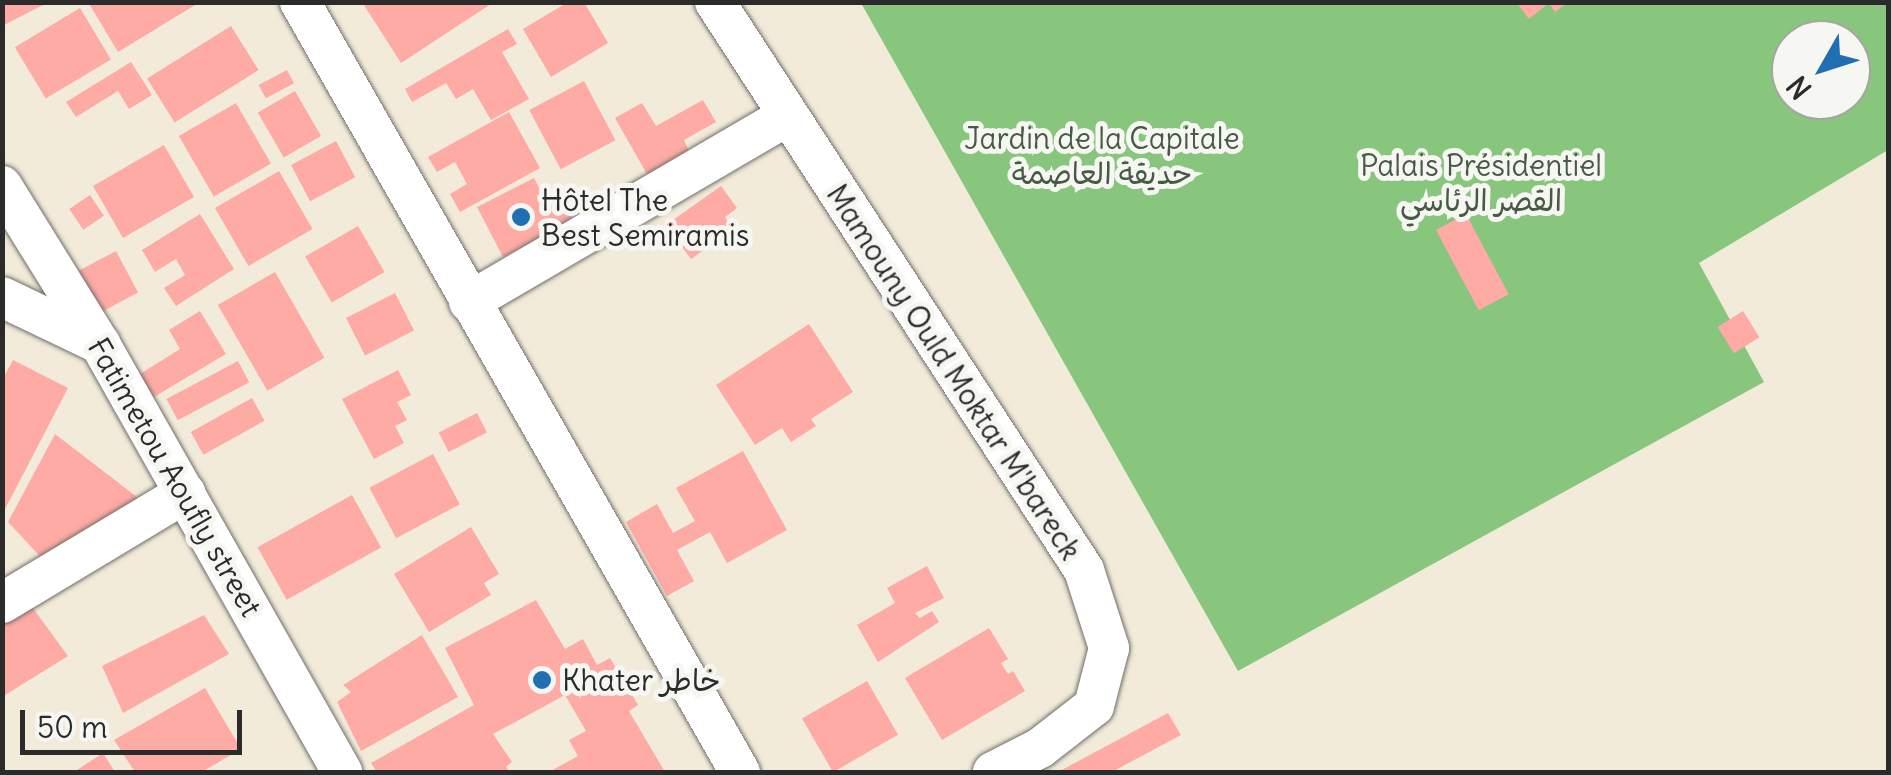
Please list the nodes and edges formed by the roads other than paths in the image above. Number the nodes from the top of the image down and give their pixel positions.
1 (300, 2) edge
2 (715, 2) edge
3 (786, 117) junction
4 (2, 186) edge
5 (2, 298) edge
6 (469, 302) junction
7 (100, 344) junction
8 (185, 494) junction
9 (2, 603) edge
10 (342, 772) edge
11 (740, 772) edge
12 (993, 772) edge

1 - 6 street
2 - 3 street, Mamouny Ould Moktar M'bareck
3 - 6 street
3 - 12 street, Mamouny Ould Moktar M'bareck
4 - 7 street, Fatimetou Aoufly street
5 - 7 street
6 - 11 street
7 - 8 street, Fatimetou Aoufly street
8 - 9 street
8 - 10 street, Fatimetou Aoufly street

